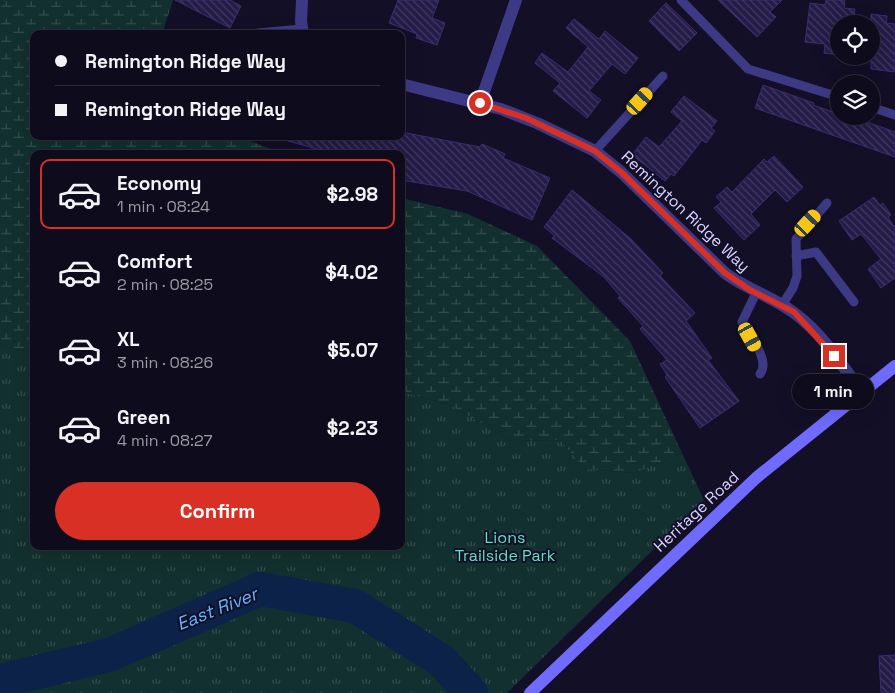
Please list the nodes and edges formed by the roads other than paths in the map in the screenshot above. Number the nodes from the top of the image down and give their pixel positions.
1 (302, 0) edge
2 (516, 0) edge
3 (681, 0) edge
4 (302, 30) edge
5 (663, 76) dead end
6 (405, 85) edge
7 (830, 94) edge
8 (480, 103) junction
9 (880, 110) edge
10 (895, 115) edge
11 (595, 151) junction
12 (827, 203) dead end
13 (796, 256) junction
14 (756, 293) junction
15 (854, 302) dead end
16 (782, 305) junction
17 (895, 366) edge
18 (760, 374) dead end
19 (861, 392) junction
20 (533, 690) edge

1 - 4 street
2 - 8 street
3 - 7 lane
5 - 11 lane
6 - 8 street, Remington Ridge Way
8 - 11 street, Remington Ridge Way
9 - 10 lane
11 - 14 street, Remington Ridge Way
12 - 13 lane
13 - 15 lane
13 - 16 lane
14 - 16 street, Remington Ridge Way
14 - 18 lane
16 - 19 street, Remington Ridge Way
17 - 19 main road, Heritage Road
19 - 20 main road, Heritage Road

